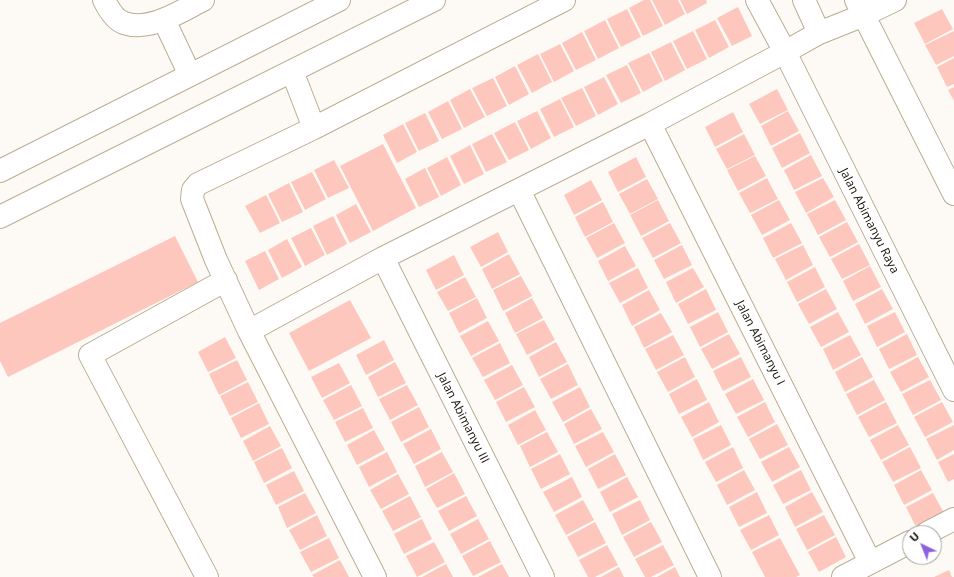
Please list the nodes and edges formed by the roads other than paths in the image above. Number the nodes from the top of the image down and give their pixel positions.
1 (104, 0) edge
2 (203, 0) edge
3 (339, 0) edge
4 (434, 0) edge
5 (564, 0) edge
6 (757, 0) edge
7 (804, 0) edge
8 (895, 0) edge
9 (860, 8) edge
10 (164, 20) junction
11 (819, 33) junction
12 (785, 52) junction
13 (292, 71) junction
14 (190, 75) junction
15 (650, 124) junction
16 (314, 128) junction
17 (0, 171) edge
18 (519, 190) junction
19 (954, 194) edge
20 (0, 217) edge
21 (383, 258) junction
22 (226, 280) junction
23 (249, 331) junction
24 (954, 390) edge
25 (954, 519) edge
26 (942, 525) edge
27 (902, 546) edge
28 (870, 562) junction
29 (207, 577) edge
30 (375, 577) edge
31 (543, 577) edge
32 (710, 577) edge
33 (843, 577) edge

1 - 10 street
2 - 10 street
3 - 14 street
4 - 13 street
5 - 16 street
6 - 12 street, Jalan Abimanyu Raya
7 - 11 street
8 - 9 street
9 - 11 street
9 - 19 street
10 - 14 street
11 - 12 street
12 - 15 street
12 - 24 street, Jalan Abimanyu Raya
13 - 16 street
13 - 20 street
14 - 17 street
15 - 18 street
15 - 28 street, Jalan Abimanyu I
16 - 22 street
18 - 21 street
18 - 32 street
21 - 23 street
21 - 31 street, Jalan Abimanyu III
22 - 23 street
22 - 29 street
23 - 30 street
25 - 26 street
27 - 28 street
28 - 33 street

